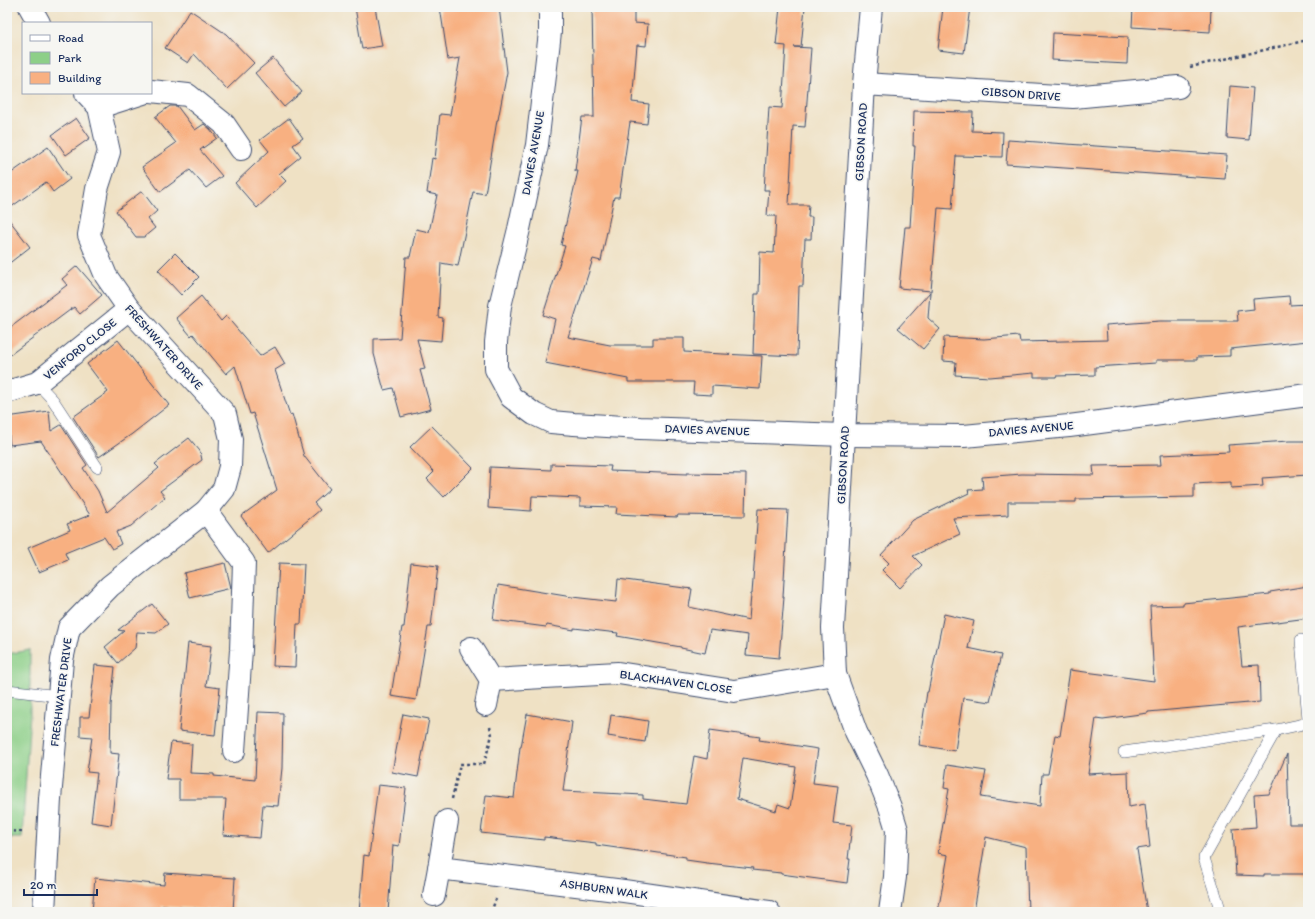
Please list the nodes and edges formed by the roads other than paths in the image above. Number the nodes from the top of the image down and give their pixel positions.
1 (30, 7) edge
2 (550, 7) edge
3 (872, 7) edge
4 (38, 22) edge
5 (864, 84) junction
6 (1178, 87) road end
7 (152, 91) edge
8 (136, 94) edge
9 (92, 100) edge
10 (240, 150) dead end
11 (129, 310) junction
12 (37, 383) junction
13 (7, 392) edge
14 (1308, 394) edge
15 (844, 435) junction
16 (97, 467) dead end
17 (206, 511) junction
18 (1301, 640) dead end
19 (471, 648) dead end
20 (835, 674) junction
21 (491, 680) junction
22 (7, 690) edge
23 (58, 696) junction
24 (486, 705) road end
25 (1308, 718) edge
26 (1308, 723) edge
27 (1276, 730) junction
28 (234, 751) dead end
29 (1124, 752) dead end
30 (447, 821) road end
31 (439, 868) junction
32 (434, 895) dead end
33 (44, 912) edge
34 (769, 912) edge
35 (890, 912) edge
36 (1221, 912) edge

1 - 4 street
2 - 15 street, DAVIES AVENUE
3 - 5 street, GIBSON ROAD
5 - 6 street, GIBSON DRIVE
5 - 15 street, GIBSON ROAD
7 - 10 street
8 - 9 street, FRESHWATER DRIVE
9 - 11 street, FRESHWATER DRIVE
11 - 12 street, VENFORD CLOSE
11 - 17 street, FRESHWATER DRIVE
12 - 13 street, VENFORD CLOSE
12 - 16 lane
14 - 15 street, DAVIES AVENUE
15 - 20 street, GIBSON ROAD
17 - 23 street, FRESHWATER DRIVE
17 - 28 street
18 - 25 lane
19 - 21 street
20 - 21 street, BLACKHAVEN CLOSE
20 - 35 street, GIBSON ROAD
21 - 24 street
22 - 23 lane
23 - 33 street, FRESHWATER DRIVE
26 - 27 lane
27 - 29 lane
27 - 36 lane
30 - 31 street
31 - 32 street
31 - 34 street, ASHBURN WALK

